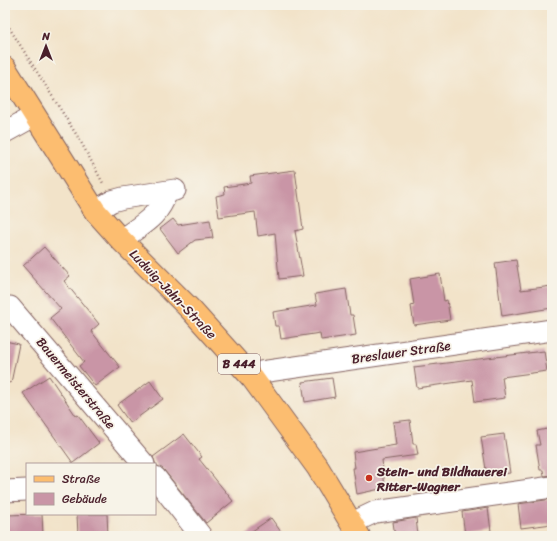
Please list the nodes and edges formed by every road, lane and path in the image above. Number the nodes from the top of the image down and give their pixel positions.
1 (5, 21) edge
2 (5, 68) edge
3 (34, 116) junction
4 (5, 132) edge
5 (104, 206) junction
6 (121, 240) junction
7 (5, 307) edge
8 (552, 330) edge
9 (253, 379) junction
10 (143, 463) edge
11 (156, 478) edge
12 (552, 487) edge
13 (26, 490) edge
14 (5, 491) edge
15 (356, 529) edge
16 (201, 536) edge

1 - 5 path
2 - 3 main road, Ludwig-Jahn-Straße / B 444
3 - 4 street
3 - 5 main road, Ludwig-Jahn-Straße / B 444
5 - 6 main road, Ludwig-Jahn-Straße / B 444
5 - 6 street
6 - 9 main road, Ludwig-Jahn-Straße / B 444
7 - 10 street, Bauermeisterstraße
8 - 9 street, Breslauer Straße
9 - 15 main road, Ludwig-Jahn-Straße / B 444
11 - 16 street
12 - 15 street
13 - 14 street

